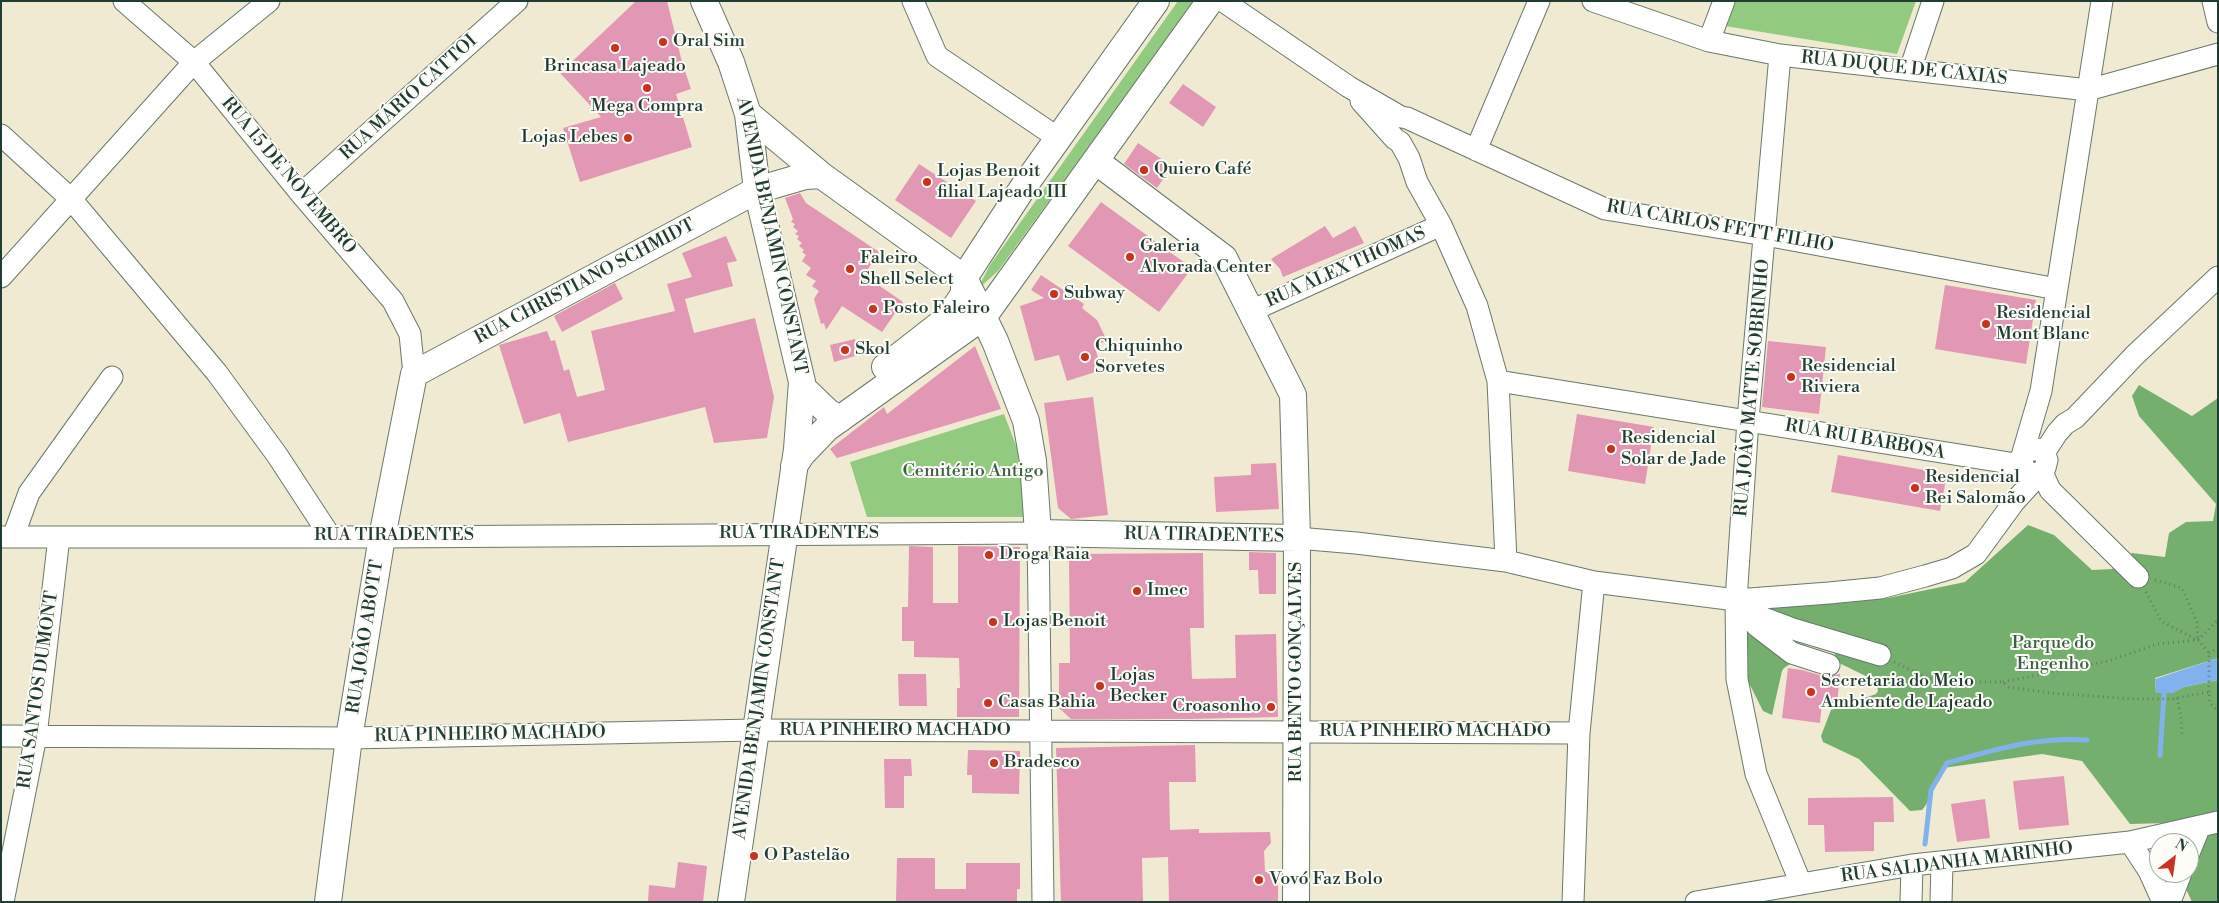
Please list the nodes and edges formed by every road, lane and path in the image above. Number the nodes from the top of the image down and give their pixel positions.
1 (124, 1) edge
2 (268, 1) edge
3 (517, 1) edge
4 (704, 1) edge
5 (913, 1) edge
6 (1156, 1) edge
7 (1210, 1) edge
8 (1223, 1) edge
9 (1539, 1) edge
10 (1593, 1) edge
11 (1724, 1) edge
12 (1934, 1) edge
13 (2102, 1) edge
14 (2213, 1) edge
15 (2218, 22) edge
16 (1709, 41) junction
17 (2218, 54) edge
18 (1780, 55) junction
19 (194, 62) junction
20 (1910, 70) junction
21 (2088, 90) junction
22 (748, 114) junction
23 (1, 135) edge
24 (1406, 135) junction
25 (1058, 138) junction
26 (1476, 150) junction
27 (1097, 162) junction
28 (821, 175) junction
29 (757, 190) junction
30 (301, 194) junction
31 (72, 199) junction
32 (1441, 226) junction
33 (1766, 234) junction
34 (1, 277) edge
35 (2218, 277) edge
36 (964, 278) junction
37 (2057, 289) junction
38 (1251, 311) junction
39 (984, 316) junction
40 (414, 374) junction
41 (112, 377) dead end
42 (1498, 381) junction
43 (802, 387) junction
44 (832, 420) junction
45 (1748, 420) junction
46 (795, 457) junction
47 (2036, 466) junction
48 (1038, 533) junction
49 (784, 534) junction
50 (59, 536) junction
51 (330, 536) junction
52 (7, 537) edge
53 (382, 537) junction
54 (1297, 538) junction
55 (1506, 561) junction
56 (2138, 577) junction
57 (1594, 582) junction
58 (1736, 600) junction
59 (2218, 620) edge
60 (2198, 640) junction
61 (2218, 648) edge
62 (2209, 653) junction
63 (1880, 655) joint
64 (1829, 665) dead end
65 (2003, 682) junction
66 (2209, 692) junction
67 (2177, 698) junction
68 (2218, 711) edge
69 (756, 730) junction
70 (1041, 732) junction
71 (1298, 732) junction
72 (1579, 733) junction
73 (2182, 735) dead end
74 (1, 736) edge
75 (36, 736) junction
76 (349, 738) junction
77 (2209, 824) edge
78 (2199, 838) edge
79 (2130, 842) junction
80 (1942, 863) junction
81 (1912, 865) junction
82 (2177, 883) edge
83 (1801, 884) junction
84 (3, 902) edge
85 (328, 902) edge
86 (731, 902) edge
87 (1043, 902) edge
88 (1296, 902) edge
89 (1573, 902) edge
90 (1696, 902) edge
91 (1911, 902) edge
92 (1941, 902) edge
93 (2163, 902) edge
94 (2170, 902) edge

1 - 19 street, RUA 15 DE NOVEMBRO
2 - 19 street
3 - 30 street, RUA MÁRIO CATTOI
4 - 22 main road, AVENIDA BENJAMIN CONSTANT
5 - 25 street
6 - 25 main road
7 - 27 main road
8 - 24 street
9 - 26 street
10 - 16 street, RUA DUQUE DE CAXIAS
11 - 16 street
12 - 20 street
13 - 21 street
14 - 15 street
16 - 18 street, RUA DUQUE DE CAXIAS
17 - 21 street, RUA DUQUE DE CAXIAS
18 - 20 street, RUA DUQUE DE CAXIAS
18 - 33 street, RUA JOÃO MATTE SOBRINHO
19 - 30 street, RUA 15 DE NOVEMBRO
19 - 31 street
20 - 21 street, RUA DUQUE DE CAXIAS
21 - 37 street
22 - 28 main road
22 - 29 main road, AVENIDA BENJAMIN CONSTANT
23 - 31 street
24 - 26 street, RUA CARLOS FETT FILHO
24 - 32 street
25 - 36 main road
26 - 33 street, RUA CARLOS FETT FILHO
27 - 38 main road, RUA BENTO GONÇALVES
27 - 39 main road
28 - 29 main road, RUA CHRISTIANO SCHMIDT
28 - 36 main road
29 - 40 main road, RUA CHRISTIANO SCHMIDT
29 - 43 main road, AVENIDA BENJAMIN CONSTANT
30 - 40 street, RUA 15 DE NOVEMBRO
31 - 34 street
31 - 51 street
32 - 38 street, RUA ALEX THOMAS
32 - 42 street
33 - 37 street, RUA CARLOS FETT FILHO
33 - 45 street, RUA JOÃO MATTE SOBRINHO
35 - 47 street, RUA TIRADENTES
36 - 39 main road
36 - 44 main road
37 - 47 street
38 - 54 main road, RUA BENTO GONÇALVES
39 - 44 main road
39 - 48 main road
40 - 53 main road, RUA JOÃO ABOTT
41 - 52 street
42 - 45 street, RUA RUI BARBOSA
42 - 55 street
43 - 44 main road, AVENIDA BENJAMIN CONSTANT
43 - 46 main road, AVENIDA BENJAMIN CONSTANT
44 - 46 main road
45 - 47 street, RUA RUI BARBOSA
45 - 58 street, RUA JOÃO MATTE SOBRINHO
46 - 49 main road, AVENIDA BENJAMIN CONSTANT
47 - 56 street
47 - 58 street, RUA TIRADENTES
48 - 49 street, RUA TIRADENTES
48 - 54 main road, RUA TIRADENTES
48 - 70 street
49 - 53 street, RUA TIRADENTES
49 - 69 main road, AVENIDA BENJAMIN CONSTANT
50 - 51 street, RUA TIRADENTES
50 - 52 street, RUA TIRADENTES
50 - 75 street, RUA SANTOS DUMONT
51 - 53 street, RUA TIRADENTES
53 - 76 main road, RUA JOÃO ABOTT
54 - 55 street, RUA TIRADENTES
54 - 71 main road, RUA BENTO GONÇALVES
55 - 57 street, RUA TIRADENTES
56 - 60 path
56 - 60 path
57 - 58 street, RUA TIRADENTES
57 - 72 street
58 - 63 street
58 - 64 street
58 - 83 street, RUA JOÃO MATTE SOBRINHO
59 - 60 path
60 - 62 path
60 - 65 path
61 - 62 path
62 - 66 path
63 - 65 path
65 - 67 path
66 - 67 path
66 - 68 path
67 - 73 path
69 - 70 street, RUA PINHEIRO MACHADO
69 - 76 street, RUA PINHEIRO MACHADO
69 - 86 main road, AVENIDA BENJAMIN CONSTANT
70 - 71 street, RUA PINHEIRO MACHADO
70 - 87 street
71 - 72 street, RUA PINHEIRO MACHADO
71 - 88 main road, RUA BENTO GONÇALVES
72 - 89 street
74 - 75 street, RUA PINHEIRO MACHADO
75 - 76 street, RUA PINHEIRO MACHADO
75 - 84 street, RUA SANTOS DUMONT
76 - 85 main road, RUA JOÃO ABOTT
77 - 78 street
77 - 79 street, RUA SALDANHA MARINHO
79 - 80 street, RUA SALDANHA MARINHO
79 - 93 street
80 - 81 street, RUA SALDANHA MARINHO
80 - 92 street
81 - 83 street, RUA SALDANHA MARINHO
81 - 91 street
82 - 94 street
83 - 90 street, RUA SALDANHA MARINHO

